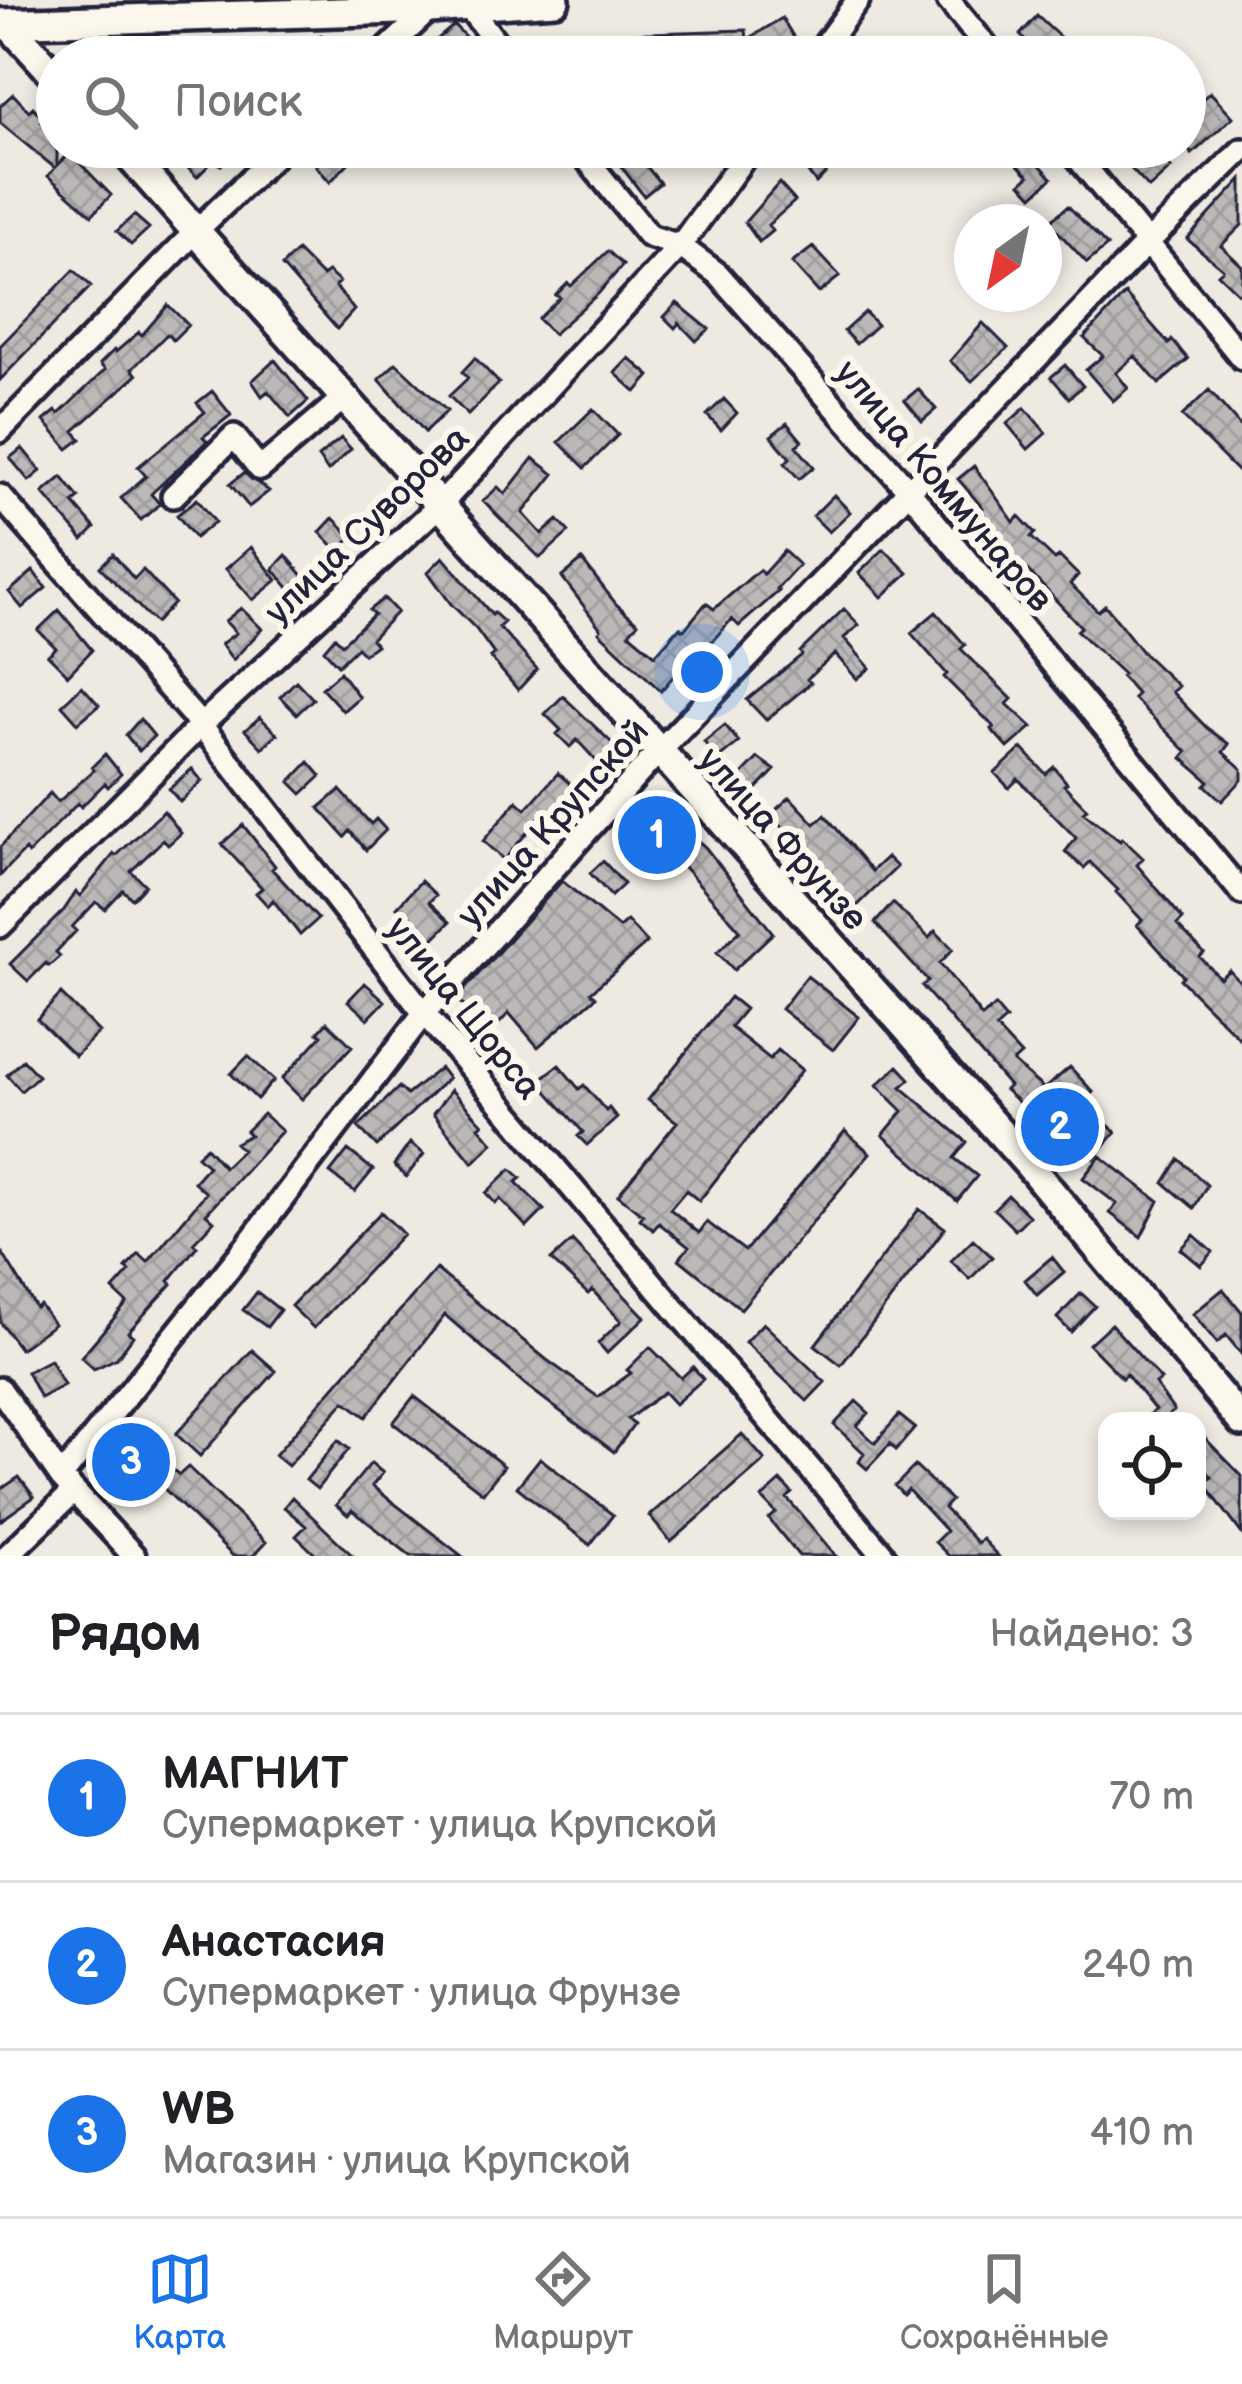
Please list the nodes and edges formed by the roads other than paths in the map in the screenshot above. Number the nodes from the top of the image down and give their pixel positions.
1 (555, 0) edge
2 (857, 0) edge
3 (948, 0) edge
4 (467, 5) junction
5 (430, 9) junction
6 (3, 23) edge
7 (401, 36) edge
8 (491, 36) edge
9 (832, 36) edge
10 (978, 36) edge
11 (36, 57) edge
12 (1242, 150) edge
13 (140, 168) edge
14 (262, 168) edge
15 (594, 168) edge
16 (737, 168) edge
17 (1086, 168) edge
18 (197, 230) junction
19 (1148, 242) junction
20 (680, 246) junction
21 (1242, 358) edge
22 (345, 397) junction
23 (0, 431) edge
24 (910, 492) junction
25 (0, 496) edge
26 (173, 496) dead end
27 (441, 504) junction
28 (201, 725) junction
29 (658, 752) junction
30 (1242, 893) edge
31 (0, 926) edge
32 (424, 1012) junction
33 (0, 1389) edge
34 (1242, 1422) edge
35 (67, 1485) junction
36 (7, 1556) edge
37 (134, 1556) edge
38 (884, 1556) edge

1 - 4 main road
2 - 9 street
3 - 10 street
4 - 5 main road
4 - 8 street
5 - 6 main road
5 - 7 street
6 - 11 main road
12 - 19 street, улица Крупской
13 - 18 main road, улица Фрунзе
14 - 18 street
15 - 20 street, улица Коммунаров
16 - 20 street, улица Суворова
17 - 19 street
18 - 22 main road, улица Фрунзе
18 - 23 street
19 - 21 street
19 - 24 street, улица Крупской
20 - 24 street, улица Коммунаров
20 - 27 street, улица Суворова
22 - 26 street
22 - 27 main road, улица Фрунзе
24 - 29 street, улица Крупской
24 - 30 street, улица Коммунаров
25 - 28 street, улица Щорса
27 - 28 street, улица Суворова
27 - 29 main road, улица Фрунзе
28 - 31 street, улица Суворова
28 - 32 street, улица Щорса
29 - 32 street, улица Крупской
29 - 34 main road, улица Фрунзе
32 - 35 street, улица Крупской
32 - 38 street, улица Щорса
33 - 35 street
35 - 36 street, улица Крупской
35 - 37 street

